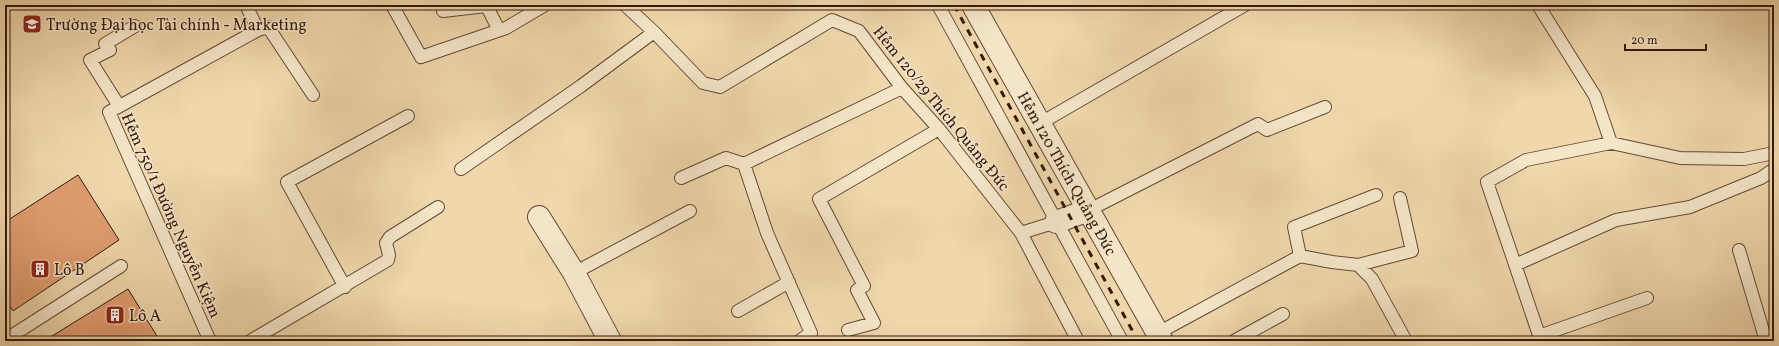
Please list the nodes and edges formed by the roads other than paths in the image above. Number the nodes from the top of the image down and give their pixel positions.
1 (246, 5) edge
2 (392, 5) edge
3 (486, 5) edge
4 (546, 5) edge
5 (625, 5) edge
6 (938, 5) edge
7 (973, 5) edge
8 (1245, 5) edge
9 (1538, 5) edge
10 (443, 11) dead end
11 (135, 26) dead end
12 (258, 30) junction
13 (499, 30) junction
14 (654, 32) junction
15 (902, 88) junction
16 (314, 95) dead end
17 (119, 106) junction
18 (1325, 107) dead end
19 (408, 116) dead end
20 (1039, 124) junction
21 (939, 129) junction
22 (1611, 143) junction
23 (1774, 153) edge
24 (744, 164) junction
25 (461, 169) dead end
26 (1774, 169) edge
27 (681, 178) dead end
28 (1376, 196) dead end
29 (1400, 198) dead end
30 (438, 207) dead end
31 (1089, 210) junction
32 (690, 211) dead end
33 (539, 217) dead end
34 (1056, 222) junction
35 (1021, 234) junction
36 (1738, 250) dead end
37 (1300, 256) junction
38 (1358, 265) junction
39 (121, 266) dead end
40 (1515, 266) junction
41 (574, 273) junction
42 (789, 282) junction
43 (345, 286) junction
44 (1647, 298) dead end
45 (738, 311) dead end
46 (1283, 314) dead end
47 (848, 330) dead end
48 (1160, 337) edge
49 (1540, 338) edge
50 (5, 340) edge
51 (210, 341) edge
52 (250, 341) edge
53 (610, 341) edge
54 (799, 341) edge
55 (1078, 341) edge
56 (1122, 341) edge
57 (1234, 341) edge
58 (1406, 341) edge
59 (1766, 341) edge

1 - 12 lane
2 - 13 lane
3 - 10 lane
3 - 13 lane
4 - 13 lane
5 - 14 lane, Hẻm 120/29 Thích Quảng Đức
6 - 34 lane
7 - 20 street, Hẻm 120 Thích Quảng Đức
8 - 20 lane
9 - 22 lane
11 - 17 lane, Hẻm 750/1 Đường Nguyễn Kiệm
12 - 16 lane
12 - 17 lane, Hẻm 750/1 Đường Nguyễn Kiệm
14 - 15 lane, Hẻm 120/29 Thích Quảng Đức
14 - 25 lane
15 - 21 lane, Hẻm 120/29 Thích Quảng Đức
15 - 24 lane
17 - 51 lane, Hẻm 750/1 Đường Nguyễn Kiệm
18 - 31 lane
19 - 43 lane
20 - 31 street, Hẻm 120 Thích Quảng Đức
21 - 35 lane, Hẻm 120/29 Thích Quảng Đức
21 - 47 lane
22 - 23 lane
22 - 40 lane
24 - 27 lane
24 - 42 lane
26 - 40 lane
28 - 37 lane
29 - 38 lane
30 - 43 lane
31 - 34 street
31 - 48 street, Hẻm 120 Thích Quảng Đức
32 - 41 lane
33 - 41 street
34 - 35 lane
34 - 56 lane
35 - 55 lane, Hẻm 120/29 Thích Quảng Đức
36 - 59 lane
37 - 38 lane
37 - 48 lane
38 - 58 lane
39 - 50 lane
40 - 49 lane
41 - 53 street
42 - 45 lane
42 - 54 lane
43 - 52 lane
44 - 49 lane
46 - 57 lane

